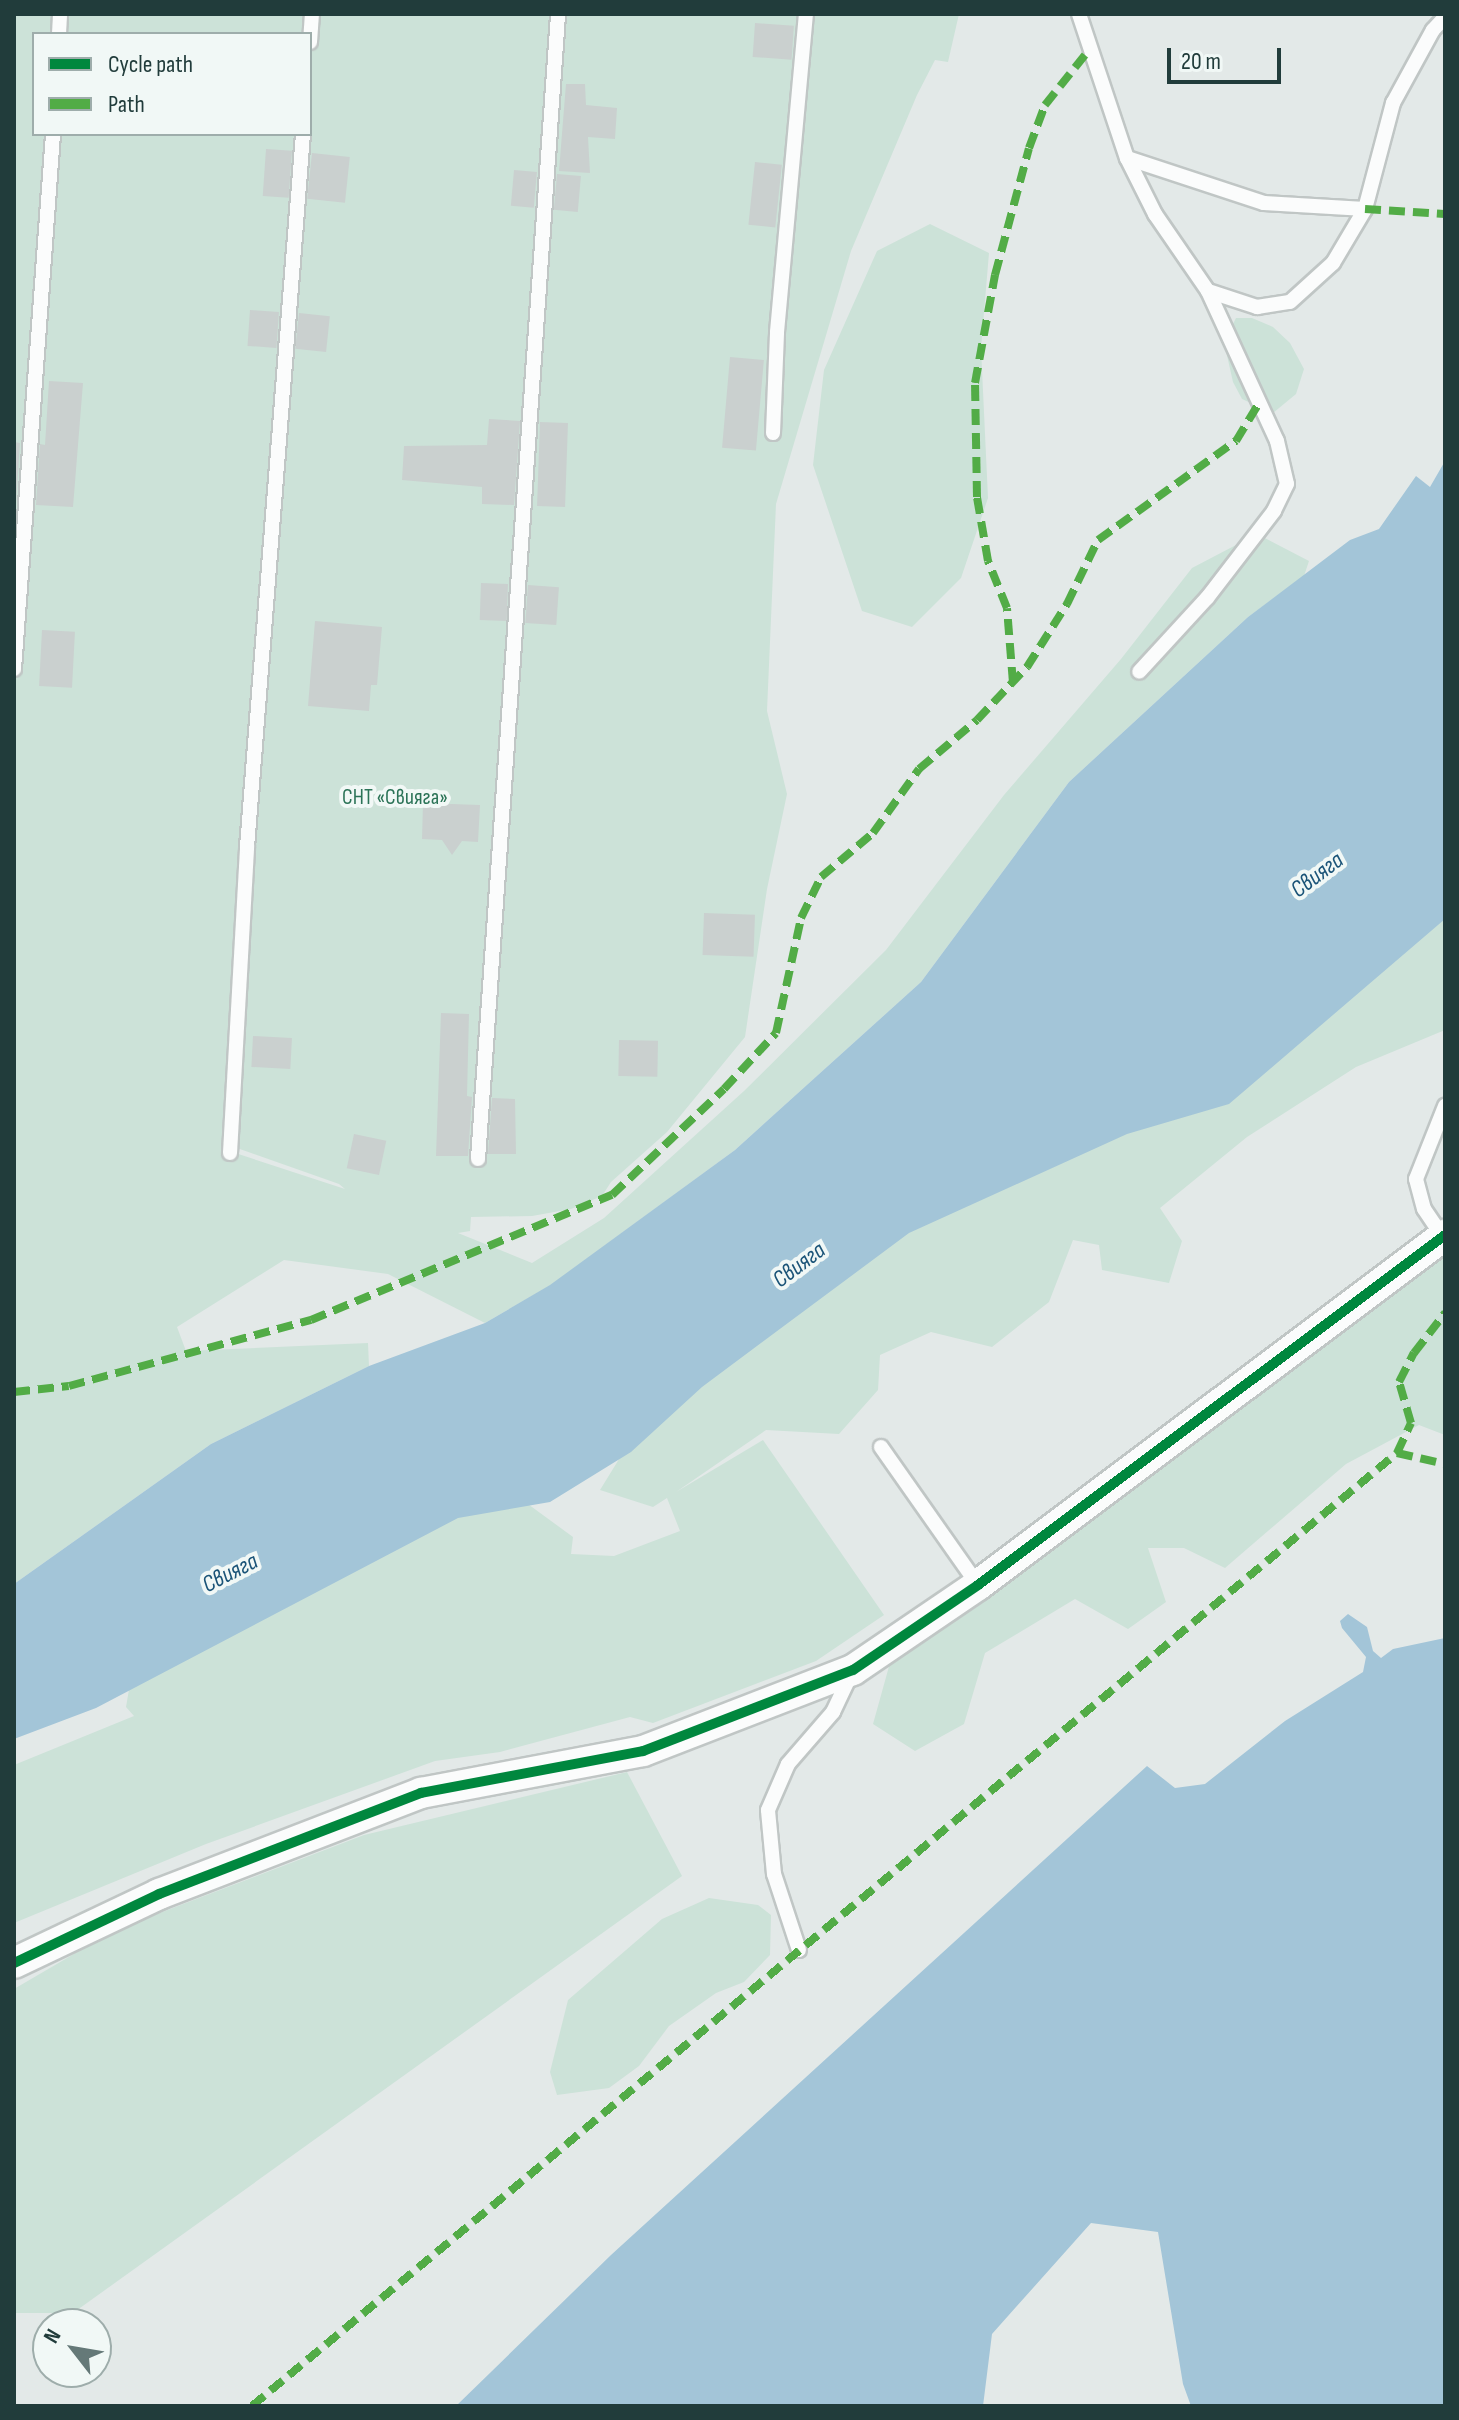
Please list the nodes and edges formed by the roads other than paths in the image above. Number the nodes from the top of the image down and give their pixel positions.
1 (558, 14) edge
2 (806, 14) edge
3 (1079, 14) edge
4 (1445, 17) edge
5 (53, 136) edge
6 (303, 136) edge
7 (1127, 158) junction
8 (1365, 209) junction
9 (1208, 291) junction
10 (773, 433) dead end
11 (14, 669) edge
12 (1139, 672) dead end
13 (1445, 1106) edge
14 (230, 1153) dead end
15 (478, 1159) dead end
16 (1444, 1236) edge
17 (881, 1447) dead end
18 (978, 1585) junction
19 (853, 1670) junction
20 (799, 1950) dead end
21 (14, 1963) edge

1 - 15 lane
2 - 10 lane
3 - 7 lane
4 - 8 lane
5 - 11 lane
6 - 14 lane
7 - 8 lane
7 - 9 lane
8 - 9 lane
9 - 12 lane
13 - 16 lane
16 - 18 street
17 - 18 lane
18 - 19 street
19 - 20 lane
19 - 21 street

